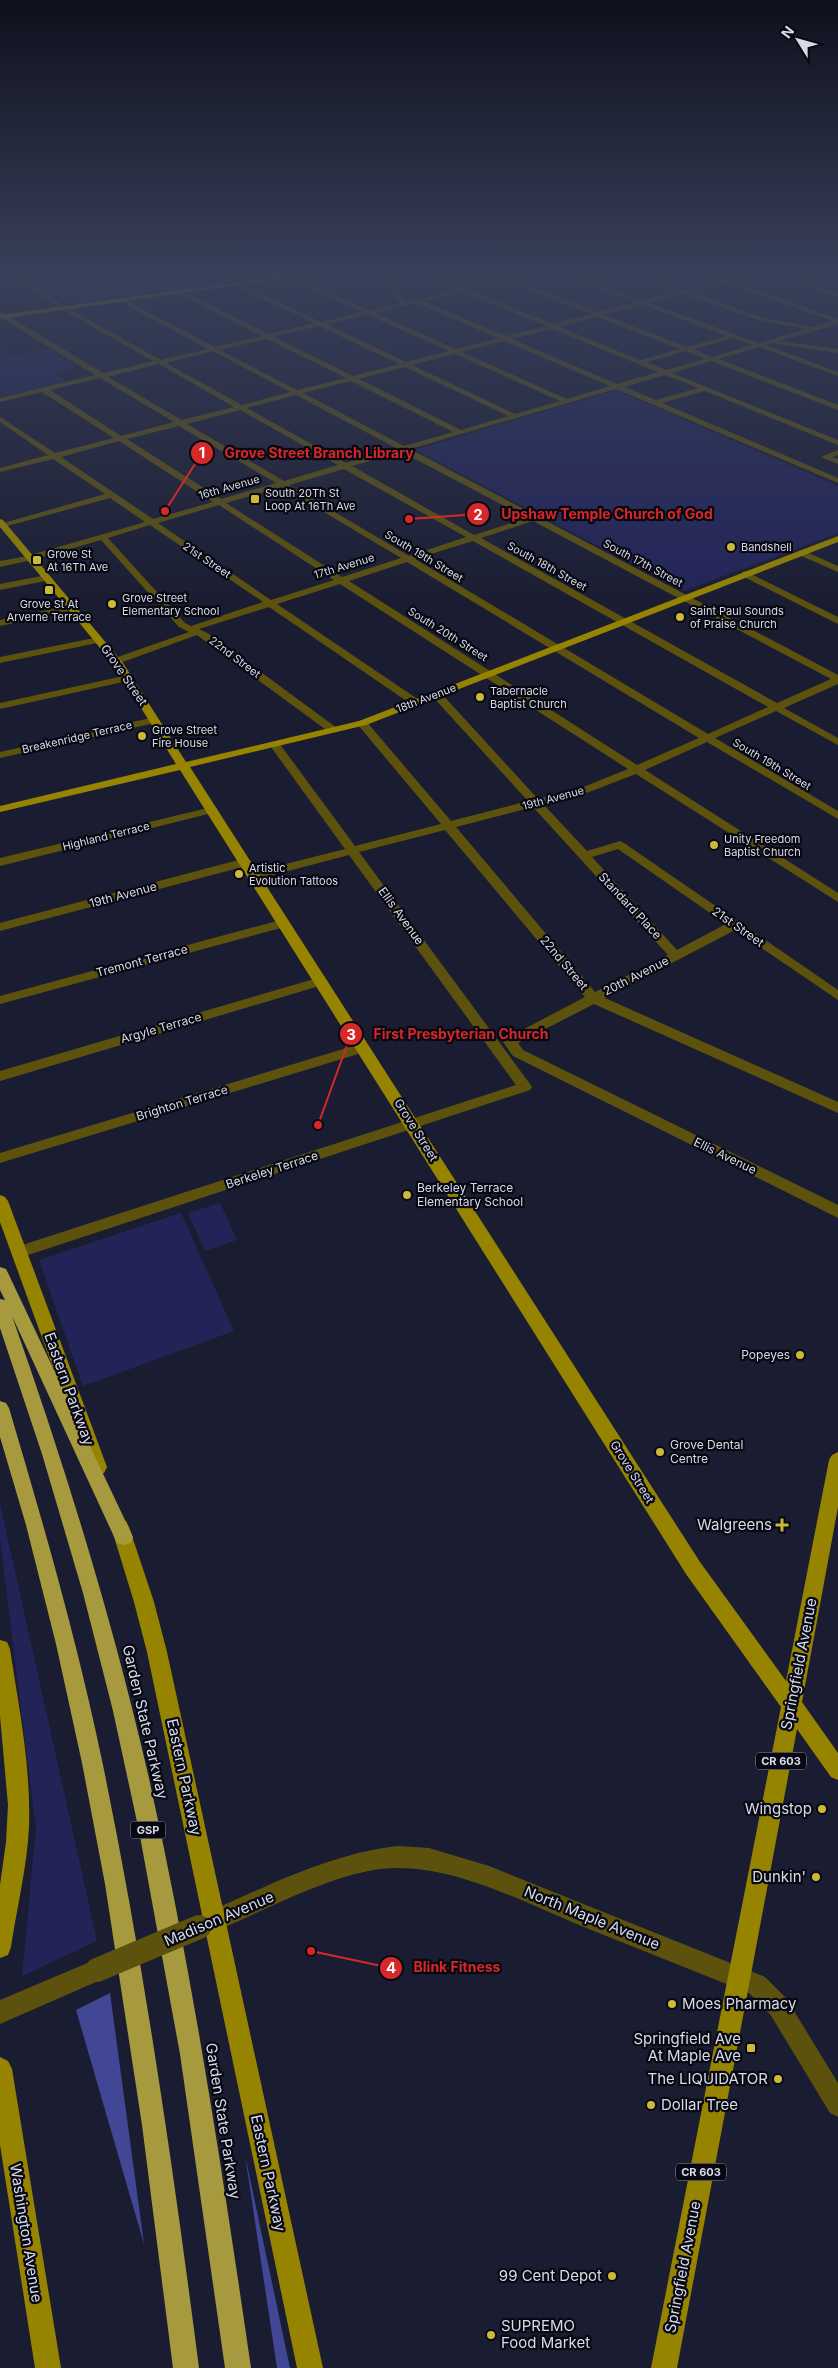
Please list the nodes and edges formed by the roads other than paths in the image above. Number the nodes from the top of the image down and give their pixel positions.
1 (75, 383) edge
2 (113, 383) edge
3 (194, 383) edge
4 (276, 383) edge
5 (335, 383) edge
6 (361, 383) edge
7 (442, 383) edge
8 (526, 383) edge
9 (608, 383) edge
10 (628, 383) edge
11 (689, 383) edge
12 (772, 383) edge
13 (616, 386) junction
14 (704, 389) junction
15 (44, 390) junction
16 (296, 393) junction
17 (0, 400) edge
18 (566, 401) junction
19 (655, 403) junction
20 (239, 408) junction
21 (838, 408) edge
22 (514, 416) junction
23 (0, 419) edge
24 (180, 423) junction
25 (460, 432) junction
26 (119, 439) junction
27 (838, 444) edge
28 (402, 448) junction
29 (838, 452) edge
30 (53, 456) junction
31 (838, 462) edge
32 (344, 466) junction
33 (0, 470) edge
34 (838, 481) edge
35 (281, 484) junction
36 (111, 495) junction
37 (218, 502) junction
38 (535, 518) junction
39 (151, 522) junction
40 (1, 524) edge
41 (102, 536) junction
42 (473, 538) junction
43 (838, 539) edge
44 (802, 553) junction
45 (29, 558) junction
46 (407, 559) junction
47 (0, 564) edge
48 (838, 570) edge
49 (744, 574) junction
50 (46, 578) junction
51 (340, 580) junction
52 (0, 587) edge
53 (684, 598) junction
54 (269, 602) junction
55 (72, 608) junction
56 (838, 621) edge
57 (622, 622) junction
58 (0, 623) edge
59 (194, 631) junction
60 (99, 640) junction
61 (554, 648) junction
62 (0, 660) edge
63 (116, 661) junction
64 (487, 674) junction
65 (128, 678) junction
66 (838, 679) edge
67 (436, 694) junction
68 (415, 702) junction
69 (0, 706) edge
70 (776, 708) junction
71 (155, 720) junction
72 (362, 723) junction
73 (333, 730) junction
74 (707, 738) junction
75 (838, 742) edge
76 (276, 745) junction
77 (0, 755) edge
78 (184, 766) junction
79 (635, 770) junction
80 (536, 802) junction
81 (0, 809) edge
82 (212, 810) junction
83 (838, 816) edge
84 (448, 826) junction
85 (353, 850) junction
86 (584, 856) junction
87 (0, 862) edge
88 (246, 862) junction
89 (254, 876) junction
90 (838, 898) edge
91 (284, 922) junction
92 (736, 925) junction
93 (0, 927) edge
94 (676, 956) junction
95 (321, 981) junction
96 (838, 996) edge
97 (593, 998) junction
98 (0, 1000) edge
99 (510, 1042) joint
100 (363, 1048) junction
101 (0, 1076) edge
102 (525, 1087) joint
103 (838, 1108) edge
104 (412, 1124) junction
105 (0, 1158) edge
106 (0, 1202) edge
107 (838, 1212) edge
108 (19, 1252) junction
109 (0, 1274) edge
110 (0, 1304) edge
111 (0, 1408) edge
112 (838, 1460) edge
113 (124, 1537) junction
114 (0, 1649) edge
115 (792, 1705) junction
116 (838, 1770) edge
117 (444, 1862) joint
118 (206, 1924) junction
119 (0, 1947) edge
120 (739, 1976) junction
121 (0, 2012) edge
122 (0, 2069) edge
123 (838, 2105) edge
124 (48, 2368) edge
125 (186, 2368) edge
126 (238, 2368) edge
127 (310, 2368) edge
128 (664, 2368) edge

1 - 15 street
2 - 24 street, South 19th Street
3 - 20 street, South 18th Street
4 - 16 street, South 17th Street
5 - 16 street
6 - 25 street
7 - 22 street
8 - 18 street
9 - 13 street
10 - 13 street, 16th Avenue
11 - 14 street
12 - 21 street
13 - 18 street, 16th Avenue
13 - 19 street
14 - 19 street
14 - 27 street
15 - 17 street
15 - 26 street, South 20th Street
16 - 20 street
16 - 28 street, South 17th Street
18 - 22 street, 16th Avenue
19 - 34 street
20 - 24 street
20 - 32 street, South 18th Street
22 - 25 street, 16th Avenue
23 - 30 street, 21st Street
24 - 26 street
24 - 35 street, South 19th Street
25 - 28 street, 16th Avenue
26 - 30 street
26 - 37 street, South 20th Street
28 - 32 street, 16th Avenue
28 - 38 street, South 17th Street
29 - 31 street
30 - 33 street
30 - 36 street, 21st Street
32 - 35 street, 16th Avenue
32 - 42 street, South 18th Street
35 - 37 street, 16th Avenue
35 - 46 street, South 19th Street
36 - 39 street, 21st Street
36 - 40 street
37 - 39 street, 16th Avenue
37 - 51 street, South 20th Street
38 - 42 street, 17th Avenue
38 - 53 street, South 17th Street
39 - 41 street, 16th Avenue
39 - 54 street, 21st Street
40 - 45 main road, Grove Street
41 - 45 street, 16th Avenue
41 - 59 street, 22nd Street
42 - 46 street, 17th Avenue
42 - 57 street, South 18th Street
43 - 44 main road, 18th Avenue
44 - 48 street
44 - 49 main road, 18th Avenue
45 - 47 street, 16th Avenue
45 - 50 main road, Grove Street
46 - 51 street, 17th Avenue
46 - 61 street, South 19th Street
49 - 53 main road, 18th Avenue
49 - 56 street
50 - 52 street
50 - 55 main road, Grove Street
51 - 54 street, 17th Avenue
51 - 64 street, South 20th Street
53 - 57 main road, 18th Avenue
53 - 66 street, South 17th Street
54 - 59 street, 17th Avenue
54 - 68 street, 21st Street
55 - 58 street
55 - 60 main road, Grove Street
57 - 61 main road, 18th Avenue
57 - 70 street, South 18th Street
59 - 63 street, 17th Avenue
59 - 73 street, 22nd Street
60 - 62 street
60 - 63 main road, Grove Street
61 - 64 main road, 18th Avenue
61 - 74 street, South 19th Street
63 - 65 main road, Grove Street
64 - 67 main road, 18th Avenue
64 - 79 street, South 20th Street
65 - 69 street
65 - 71 main road, Grove Street
66 - 70 street, 19th Avenue
67 - 68 main road, 18th Avenue
67 - 80 street
68 - 72 main road, 18th Avenue
70 - 74 street, 19th Avenue
70 - 75 street, South 18th Street
71 - 77 street, Breakenridge Terrace
71 - 78 main road, Grove Street
72 - 73 main road, 18th Avenue
72 - 84 street, 22nd Street
73 - 76 main road, 18th Avenue
74 - 79 street, 19th Avenue
74 - 83 street, South 19th Street
76 - 78 main road, 18th Avenue
76 - 85 street, Ellis Avenue
78 - 81 main road, 18th Avenue
78 - 82 main road, Grove Street
79 - 80 street, 19th Avenue
79 - 90 street, South 20th Street
80 - 84 street, 19th Avenue
80 - 86 street
82 - 87 street, Highland Terrace
82 - 88 main road, Grove Street
84 - 85 street, 19th Avenue
84 - 97 street, 22nd Street
85 - 89 street, 19th Avenue
85 - 102 street, Ellis Avenue
86 - 92 street, 21st Street
86 - 94 street, Standard Place
88 - 89 main road, Grove Street
88 - 93 street, 19th Avenue
89 - 91 main road, Grove Street
91 - 95 main road, Grove Street
91 - 98 street, Tremont Terrace
92 - 94 street, 20th Avenue
92 - 96 street, 21st Street
94 - 97 street, 20th Avenue
95 - 100 main road, Grove Street
95 - 101 street, Argyle Terrace
97 - 99 street, 20th Avenue
97 - 103 street, 22nd Street
99 - 107 street, Ellis Avenue
100 - 104 main road, Grove Street
100 - 105 street, Brighton Terrace
102 - 104 street, Berkeley Terrace
104 - 108 street, Berkeley Terrace
104 - 115 main road, Grove Street
106 - 108 main road, Eastern Parkway
108 - 113 main road, Eastern Parkway
109 - 113 highway
110 - 126 highway, Garden State Parkway / GSP
111 - 125 highway
112 - 115 main road, Springfield Avenue / CR 603
113 - 118 main road, Eastern Parkway
114 - 119 main road
115 - 116 main road, Grove Street
115 - 120 main road, Springfield Avenue / CR 603
117 - 118 street, Madison Avenue
117 - 120 street, North Maple Avenue
118 - 121 street, Madison Avenue, bridge
118 - 127 main road, Eastern Parkway
120 - 123 street, North Maple Avenue
120 - 128 main road, Springfield Avenue / CR 603
122 - 124 main road, Washington Avenue

